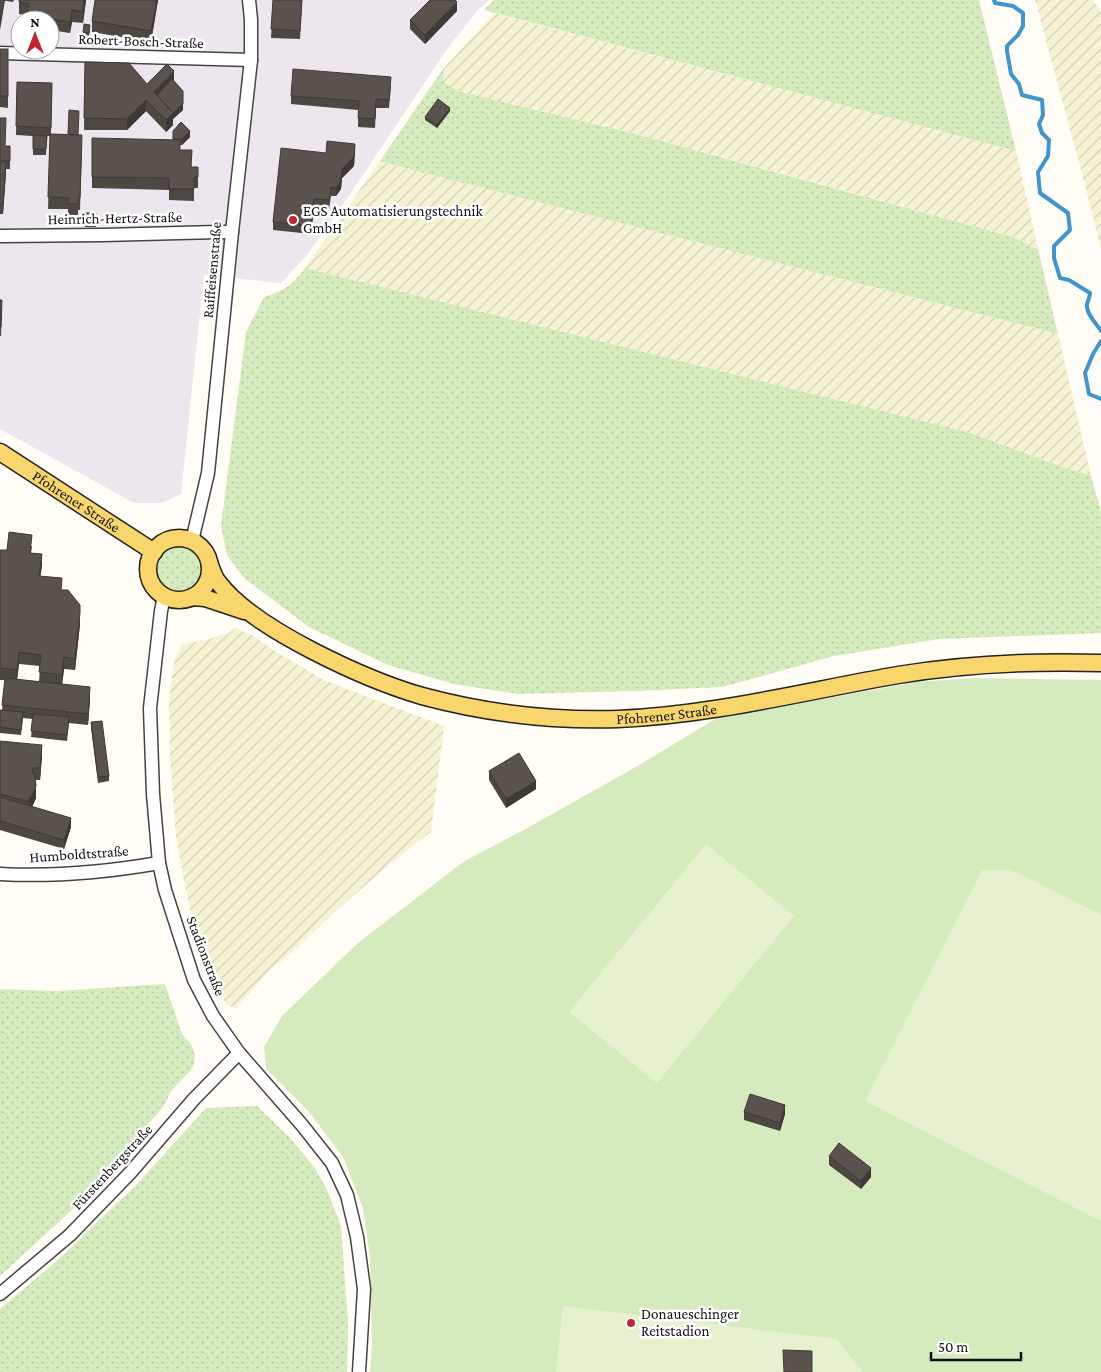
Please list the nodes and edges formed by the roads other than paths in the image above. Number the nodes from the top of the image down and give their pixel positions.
1 (249, 0) edge
2 (0, 53) edge
3 (251, 60) junction
4 (232, 232) junction
5 (0, 236) edge
6 (0, 452) edge
7 (192, 541) junction
8 (154, 552) junction
9 (210, 565) junction
10 (164, 596) junction
11 (193, 597) junction
12 (251, 613) junction
13 (1101, 664) edge
14 (159, 863) junction
15 (0, 874) edge
16 (239, 1053) junction
17 (0, 1294) edge
18 (359, 1372) edge

1 - 3 street, Raiffeisenstraße
2 - 3 street, Robert-Bosch-Straße
3 - 4 street, Raiffeisenstraße
4 - 5 street, Heinrich-Hertz-Straße
4 - 7 street, Raiffeisenstraße
6 - 8 main road, Pfohrener Straße
7 - 8 main road
7 - 9 main road
8 - 10 main road
9 - 11 main road
9 - 12 main road, Pfohrener Straße
10 - 11 main road
10 - 14 street, Stadionstraße
11 - 12 main road, Pfohrener Straße
12 - 13 main road, Pfohrener Straße
14 - 15 street, Humboldtstraße
14 - 16 street, Stadionstraße
16 - 17 street, Fürstenbergstraße
16 - 18 street, Stadionstraße

